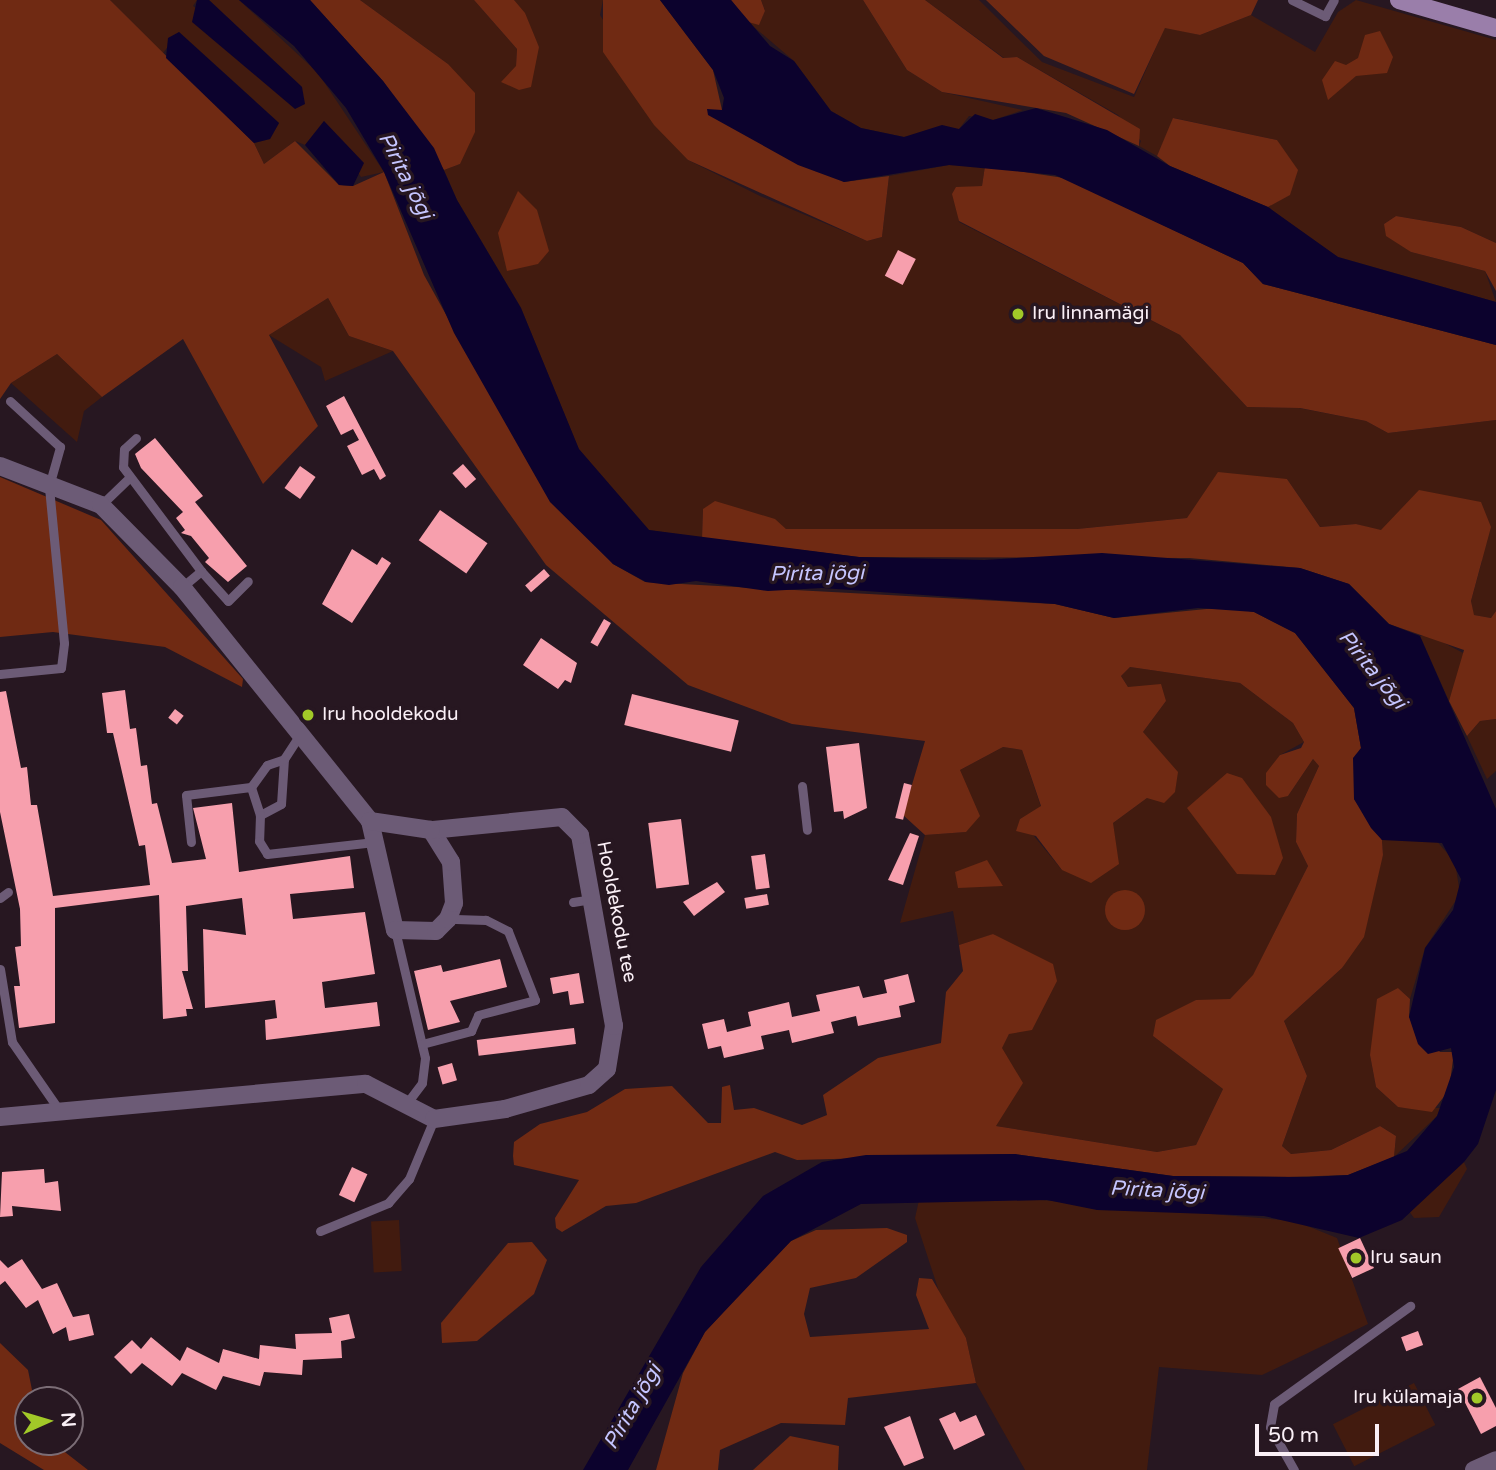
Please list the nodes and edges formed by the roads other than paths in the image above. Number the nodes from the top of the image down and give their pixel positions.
1 (1292, 0) edge
2 (1334, 0) edge
3 (1399, 0) edge
4 (1496, 28) edge
5 (10, 401) dead end
6 (136, 438) dead end
7 (0, 466) edge
8 (130, 477) junction
9 (49, 486) junction
10 (101, 505) junction
11 (201, 571) junction
12 (248, 580) dead end
13 (182, 587) junction
14 (0, 674) edge
15 (301, 733) junction
16 (284, 759) junction
17 (802, 786) dead end
18 (250, 787) junction
19 (260, 815) junction
20 (370, 821) junction
21 (431, 830) junction
22 (807, 830) dead end
23 (191, 842) dead end
24 (374, 842) junction
25 (595, 899) junction
26 (572, 902) dead end
27 (449, 919) junction
28 (395, 930) junction
29 (0, 969) edge
30 (422, 1044) junction
31 (406, 1104) junction
32 (61, 1111) junction
33 (0, 1117) edge
34 (434, 1119) junction
35 (320, 1231) dead end
36 (1410, 1306) dead end
37 (1496, 1460) edge
38 (1294, 1470) edge
39 (1474, 1470) edge

1 - 2 lane
3 - 4 main road
5 - 9 lane
6 - 8 lane
7 - 9 street
8 - 10 lane
8 - 11 lane
9 - 10 street
9 - 14 lane
10 - 13 street
11 - 12 lane
11 - 13 lane
13 - 15 street
15 - 16 lane
15 - 20 street
16 - 18 lane
16 - 19 lane
17 - 22 lane
18 - 19 lane
18 - 23 lane
19 - 24 lane
20 - 21 street, Hooldekodu tee
20 - 24 street
21 - 25 street, Hooldekodu tee
21 - 27 street
24 - 28 street
25 - 26 lane
25 - 34 street, Hooldekodu tee
27 - 28 street
27 - 30 lane
28 - 30 lane
29 - 32 lane
30 - 31 lane
31 - 32 street
31 - 34 street
32 - 33 street
34 - 35 lane
36 - 38 lane
37 - 39 street

